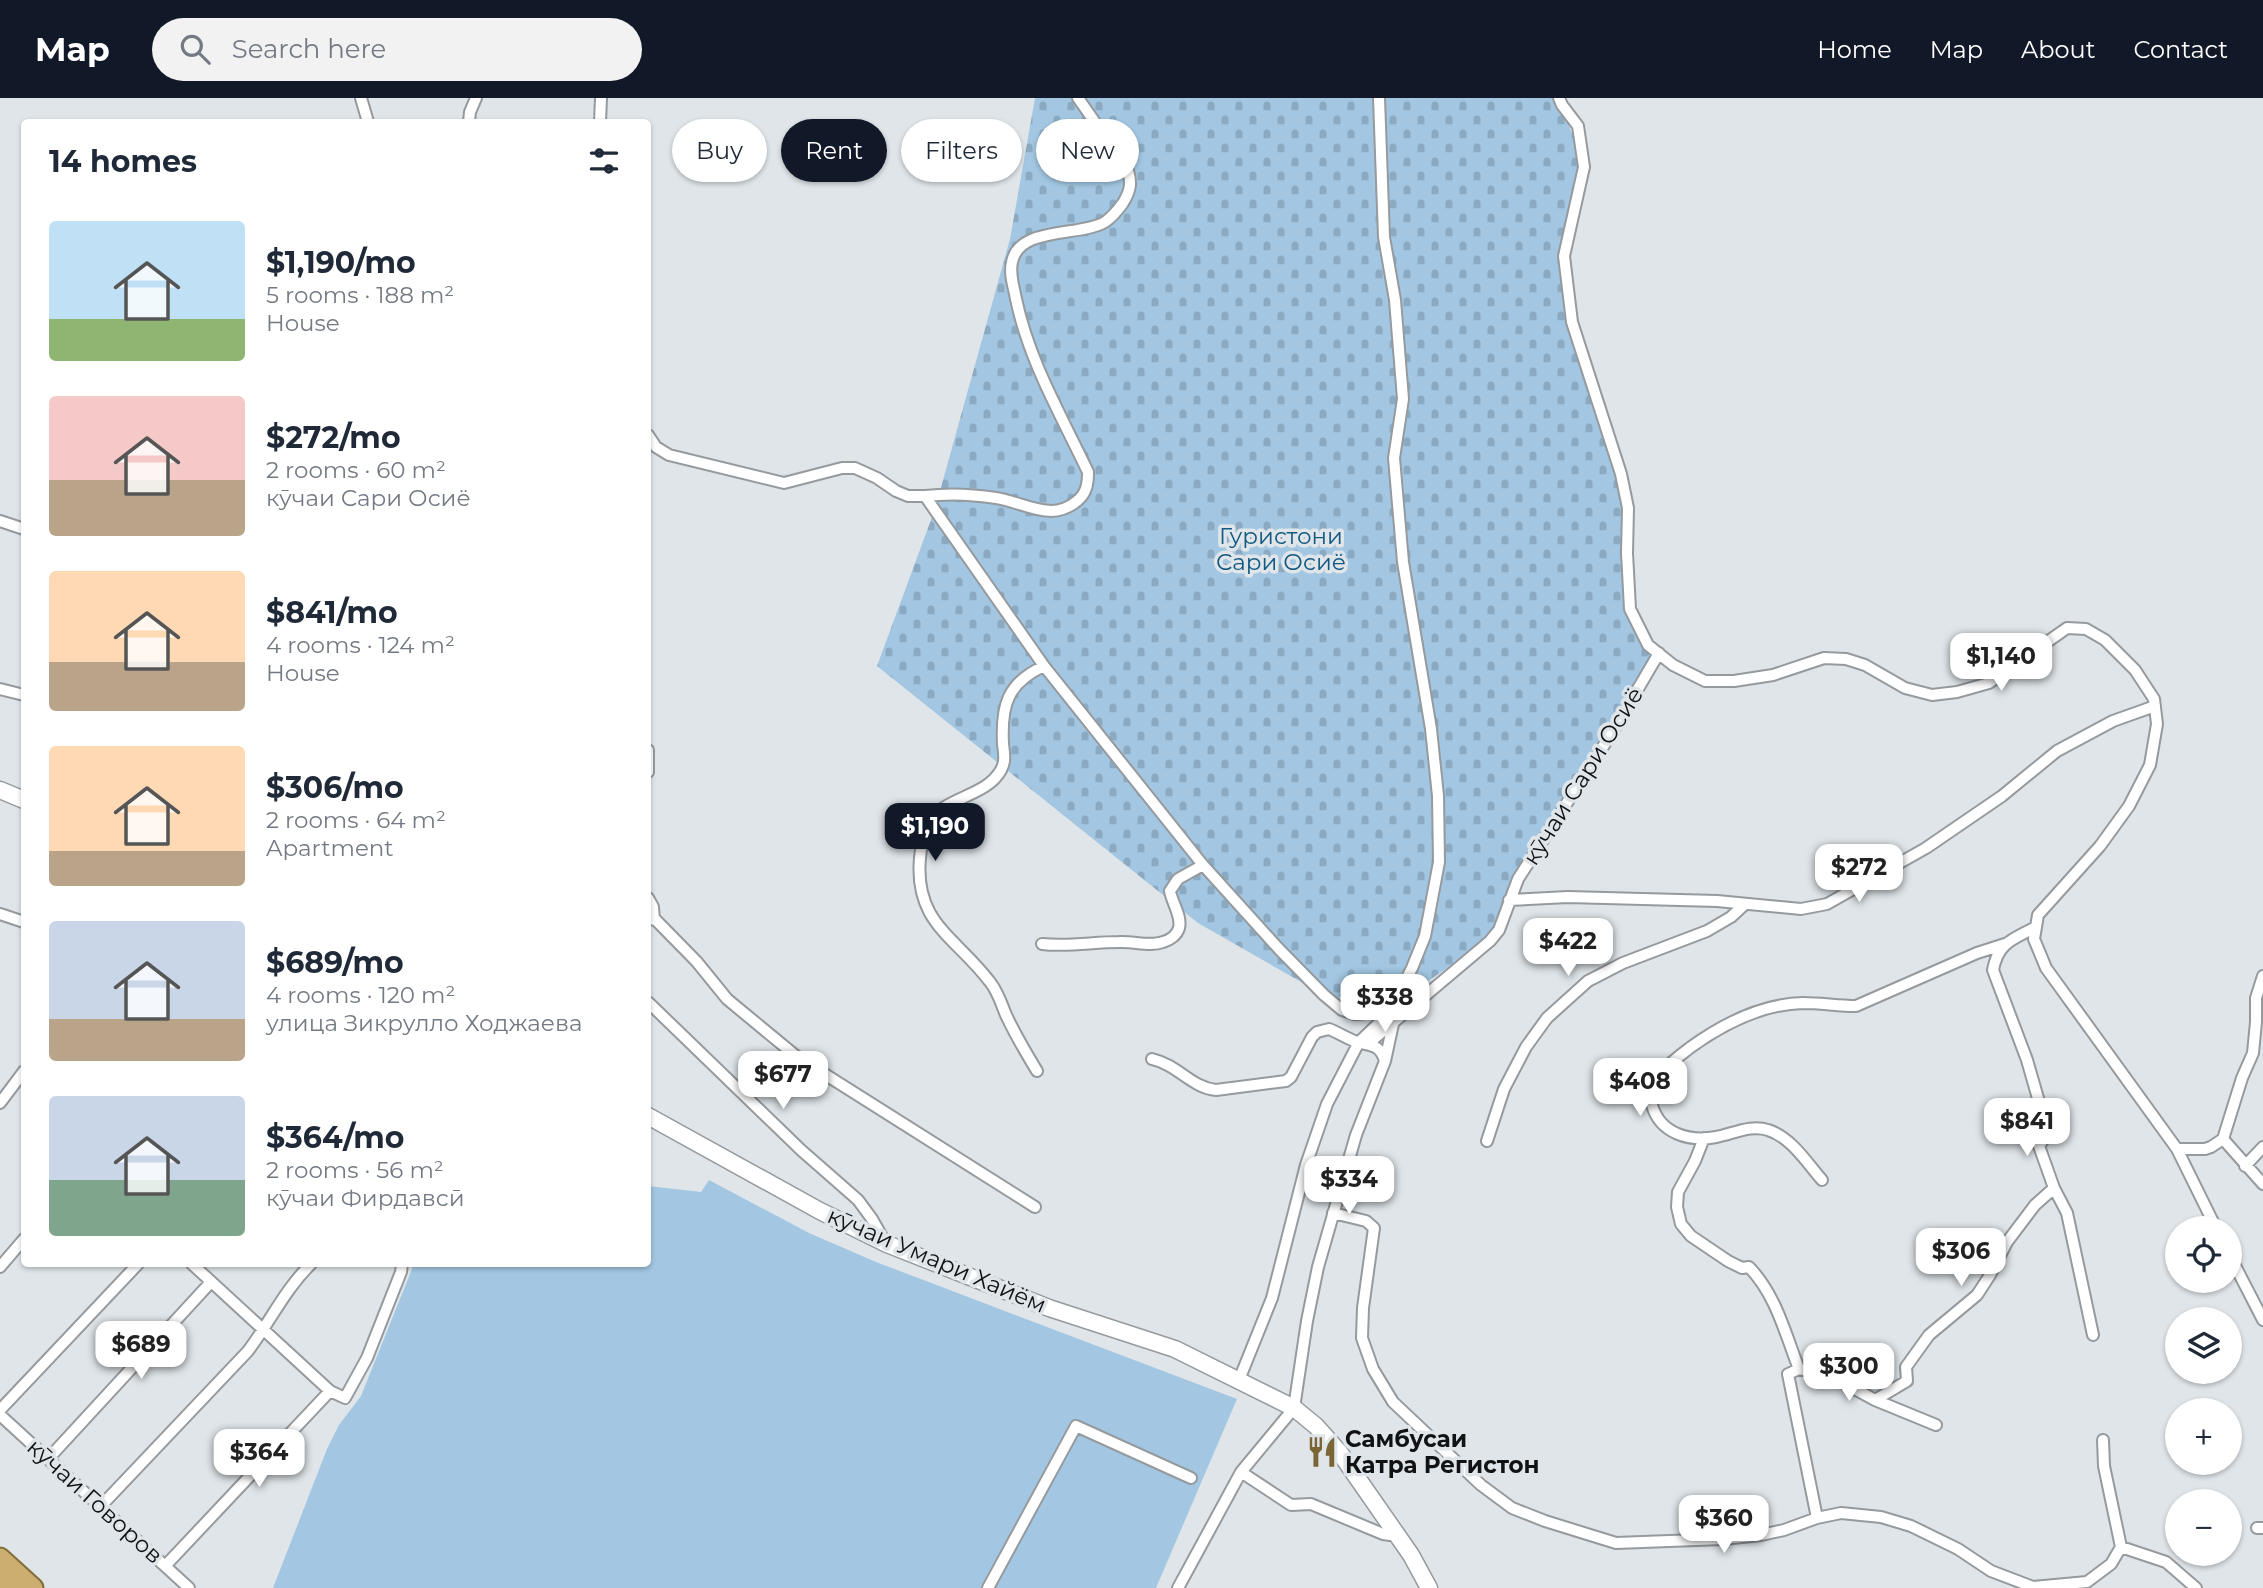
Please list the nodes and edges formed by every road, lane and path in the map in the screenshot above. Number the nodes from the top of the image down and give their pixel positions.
1 (361, 98) edge
2 (476, 98) edge
3 (601, 98) edge
4 (1078, 98) edge
5 (1379, 98) edge
6 (1559, 98) edge
7 (367, 119) edge
8 (469, 119) edge
9 (600, 119) edge
10 (651, 440) edge
11 (925, 495) junction
12 (0, 521) edge
13 (21, 528) edge
14 (1659, 653) junction
15 (1044, 666) junction
16 (0, 689) edge
17 (21, 694) edge
18 (2155, 706) junction
19 (0, 790) edge
20 (21, 799) edge
21 (1203, 865) junction
22 (1509, 900) junction
23 (1745, 904) junction
24 (0, 914) edge
25 (651, 916) edge
26 (21, 921) edge
27 (2036, 927) junction
28 (1042, 944) dead end
29 (2005, 944) junction
30 (2263, 976) edge
31 (651, 1005) edge
32 (1393, 1005) junction
33 (1394, 1024) junction
34 (1364, 1043) junction
35 (1152, 1059) dead end
36 (1385, 1061) junction
37 (1037, 1071) dead end
38 (21, 1076) edge
39 (0, 1103) edge
40 (651, 1118) edge
41 (1704, 1138) junction
42 (2223, 1139) junction
43 (1487, 1141) dead end
44 (2263, 1147) edge
45 (2177, 1149) junction
46 (2245, 1166) junction
47 (1822, 1180) dead end
48 (2263, 1184) edge
49 (2054, 1188) junction
50 (1035, 1207) dead end
51 (1333, 1213) junction
52 (2210, 1216) edge
53 (21, 1242) edge
54 (887, 1244) junction
55 (0, 1267) edge
56 (135, 1267) edge
57 (195, 1267) edge
58 (308, 1267) edge
59 (402, 1267) edge
60 (2242, 1279) edge
61 (211, 1282) junction
62 (2263, 1320) edge
63 (264, 1330) junction
64 (2093, 1335) dead end
65 (1799, 1369) junction
66 (1239, 1380) junction
67 (330, 1391) junction
68 (1875, 1400) junction
69 (1294, 1408) junction
70 (0, 1412) edge
71 (1936, 1425) dead end
72 (2103, 1440) dead end
73 (48, 1459) junction
74 (1241, 1472) junction
75 (1191, 1478) dead end
76 (100, 1507) junction
77 (1817, 1518) junction
78 (1396, 1533) junction
79 (2121, 1547) junction
80 (0, 1558) edge
81 (166, 1565) junction
82 (0, 1576) edge
83 (13, 1588) edge
84 (33, 1588) edge
85 (189, 1588) edge
86 (988, 1588) edge
87 (1178, 1588) edge
88 (1429, 1588) edge
89 (2196, 1588) edge

1 - 7 street
2 - 8 street
3 - 9 street
4 - 11 street
5 - 32 street
6 - 14 street
10 - 11 street
11 - 15 street
12 - 13 street
14 - 18 street
14 - 22 street, кӯчаи Сари Осиё
15 - 21 street
15 - 37 street
16 - 17 street
18 - 23 street, кӯчаи Сари Осиё
18 - 27 street
19 - 20 main road
21 - 28 street
21 - 32 street
22 - 23 street, кӯчаи Сари Осиё
22 - 33 street, кӯчаи Сари Осиё
23 - 43 street
24 - 26 street
25 - 50 street
27 - 29 street
27 - 45 street
29 - 41 street
29 - 49 street
30 - 42 street
31 - 54 street
32 - 34 street
33 - 34 street, кӯчаи Сари Осиё
33 - 36 street
34 - 35 street
34 - 36 street
34 - 66 street, кӯчаи Сари Осиё
36 - 51 street
38 - 39 street
40 - 54 main road, кӯчаи Умари Хайём
41 - 47 street
41 - 65 street
42 - 45 street
42 - 46 street
44 - 46 street
45 - 52 street
46 - 48 street
49 - 64 street
49 - 68 street
51 - 69 street
51 - 77 street
53 - 55 street
54 - 66 main road, кӯчаи Умари Хайём
56 - 70 street
57 - 61 street
58 - 63 street
59 - 67 street
60 - 62 street
61 - 63 street
61 - 73 street
63 - 67 street
63 - 76 street
65 - 68 street
65 - 77 street
66 - 69 main road, кӯчаи Умари Хайём
67 - 81 street
68 - 71 street
69 - 74 street
69 - 78 main road, кӯчаи Умари Хайём
70 - 73 street, кӯчаи Говоров
72 - 79 street
73 - 76 street, кӯчаи Говоров
74 - 78 street
74 - 87 street
75 - 86 street
76 - 81 street, кӯчаи Говоров
77 - 79 street
78 - 88 main road, кӯчаи Умари Хайём
79 - 89 street
80 - 84 highway
81 - 85 street, кӯчаи Говоров
82 - 83 highway

